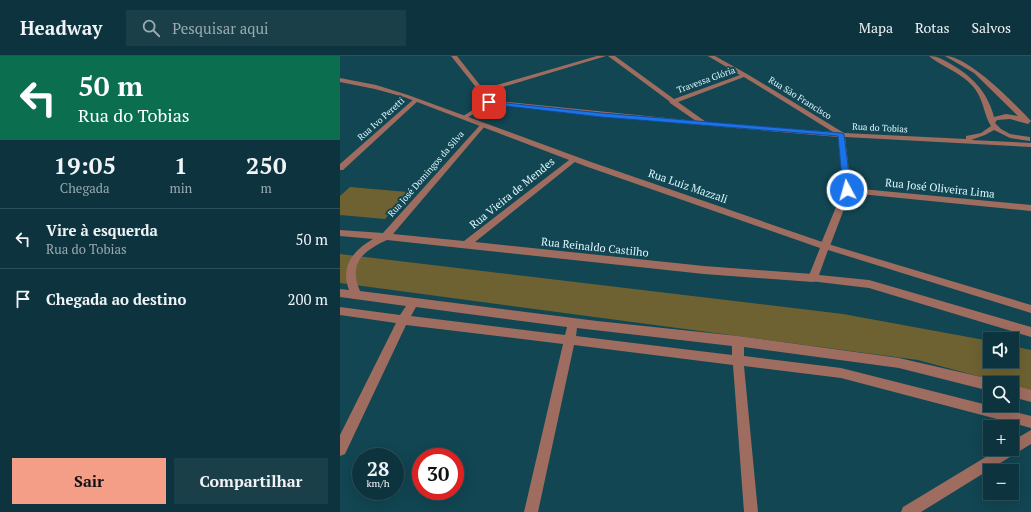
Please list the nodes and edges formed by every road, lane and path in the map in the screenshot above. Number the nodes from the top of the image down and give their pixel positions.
1 (454, 56) edge
2 (603, 56) edge
3 (611, 56) edge
4 (711, 56) edge
5 (932, 56) edge
6 (948, 56) edge
7 (745, 75) junction
8 (340, 80) edge
9 (483, 90) junction
10 (416, 100) junction
11 (489, 102) junction
12 (672, 102) junction
13 (463, 118) junction
14 (1029, 122) edge
15 (704, 124) junction
16 (993, 124) junction
17 (483, 125) junction
18 (841, 134) junction
19 (1031, 138) edge
20 (958, 141) junction
21 (1031, 145) edge
22 (573, 158) junction
23 (340, 168) edge
24 (847, 190) junction
25 (1031, 208) edge
26 (340, 233) edge
27 (385, 237) junction
28 (465, 245) junction
29 (825, 246) junction
30 (813, 278) junction
31 (340, 293) edge
32 (356, 294) junction
33 (414, 302) junction
34 (1031, 308) edge
35 (340, 311) edge
36 (403, 320) junction
37 (573, 323) junction
38 (1031, 332) edge
39 (569, 339) junction
40 (738, 341) junction
41 (738, 360) junction
42 (983, 382) edge
43 (1019, 393) edge
44 (1031, 396) edge
45 (1031, 422) edge
46 (1031, 437) edge
47 (1019, 445) edge
48 (340, 449) edge
49 (1000, 456) edge
50 (531, 512) edge
51 (751, 512) edge
52 (908, 512) edge

1 - 9 street
2 - 9 street
3 - 12 street
4 - 7 street, Rua São Francisco
5 - 16 street
6 - 14 street
7 - 12 street, Travessa Glória
7 - 18 street, Rua São Francisco
8 - 10 street, Rua Luiz Mazzali
9 - 11 street
10 - 13 street, Rua Luiz Mazzali
10 - 23 street, Rua Ivo Peretti
11 - 13 street
11 - 15 street, Rua do Tobias
12 - 15 street
13 - 17 street, Rua Luiz Mazzali
14 - 16 street
15 - 18 street, Rua do Tobias
16 - 19 street
16 - 20 street
17 - 22 street, Rua Luiz Mazzali
17 - 27 street, Rua José Domingos da Silva
18 - 20 street, Rua do Tobias
18 - 24 street
20 - 21 street, Rua do Tobias
22 - 28 street, Rua Vieira de Mendes
22 - 29 street, Rua Luiz Mazzali
24 - 25 street, Rua José Oliveira Lima
24 - 29 street
26 - 27 street, Rua Reinaldo Castilho
27 - 28 street, Rua Reinaldo Castilho
27 - 32 street
28 - 30 street, Rua Reinaldo Castilho
29 - 30 street
29 - 34 street, Rua Luiz Mazzali
30 - 38 street
31 - 32 street
32 - 33 street
33 - 36 street
33 - 37 street
35 - 36 street
36 - 39 street
36 - 48 street
37 - 39 street
37 - 40 street
39 - 41 street
39 - 50 street
40 - 41 street
40 - 42 street
41 - 45 street
41 - 51 street
43 - 44 street
46 - 47 street
49 - 52 street

